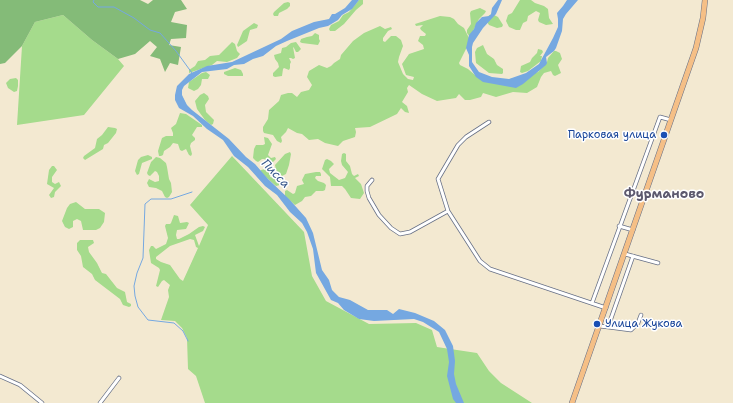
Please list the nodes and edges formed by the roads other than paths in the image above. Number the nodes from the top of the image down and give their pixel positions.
1 (705, 0) edge
2 (671, 120) junction
3 (489, 122) dead end
4 (372, 180) dead end
5 (448, 211) junction
6 (620, 226) junction
7 (633, 230) junction
8 (625, 254) junction
9 (633, 256) junction
10 (658, 262) dead end
11 (592, 303) junction
12 (606, 308) junction
13 (642, 315) dead end
14 (599, 326) junction
15 (608, 327) junction
16 (0, 376) edge
17 (119, 378) dead end
18 (42, 403) edge
19 (100, 403) edge
20 (572, 403) edge

1 - 2 main road
2 - 6 street
2 - 7 main road
3 - 5 street
4 - 5 street
5 - 11 street
6 - 7 street
6 - 11 street
7 - 8 main road
8 - 9 street
8 - 12 main road
9 - 10 street
9 - 15 street
11 - 12 street
12 - 14 main road
13 - 15 street
14 - 15 street
14 - 20 main road
16 - 18 street
17 - 19 street

